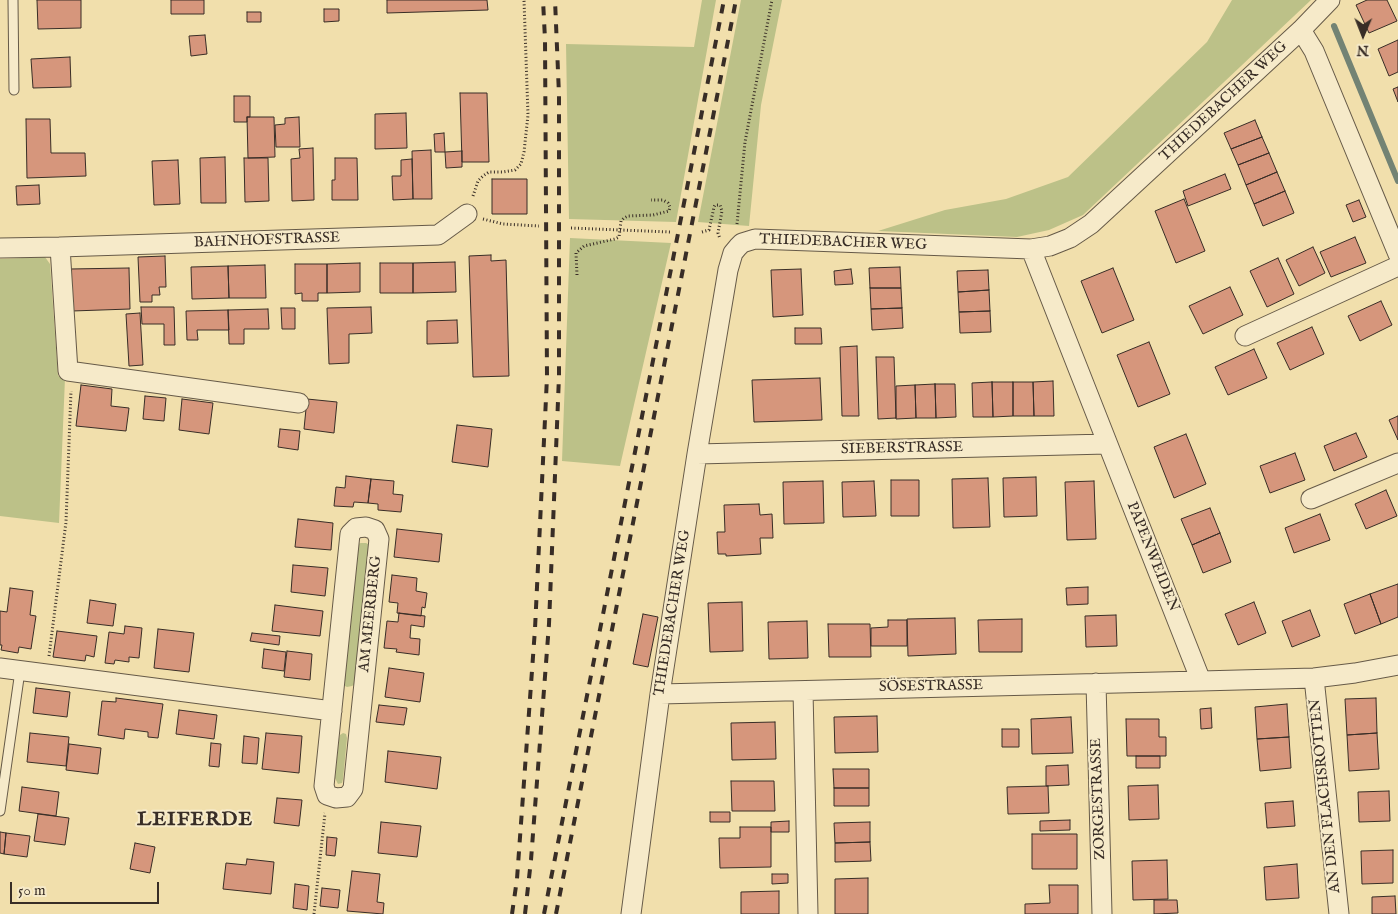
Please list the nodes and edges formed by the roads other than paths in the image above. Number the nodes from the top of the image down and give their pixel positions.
1 (13, 0) edge
2 (1330, 0) edge
3 (1301, 30) junction
4 (14, 90) dead end
5 (466, 214) road end
6 (60, 247) junction
7 (0, 248) edge
8 (1031, 249) junction
9 (1398, 254) edge
10 (1398, 266) edge
11 (1245, 336) dead end
12 (298, 403) dead end
13 (1107, 444) junction
14 (698, 454) junction
15 (1398, 463) edge
16 (1310, 499) dead end
17 (1398, 665) edge
18 (0, 668) edge
19 (20, 670) junction
20 (1314, 678) junction
21 (1201, 681) junction
22 (1096, 683) junction
23 (803, 690) junction
24 (660, 694) junction
25 (332, 711) junction
26 (0, 811) edge
27 (631, 914) edge
28 (808, 914) edge
29 (1102, 914) edge
30 (1339, 914) edge

1 - 4 lane
2 - 3 street
3 - 8 street, THIEDEBACHER WEG
3 - 9 street, THIEDEBACHER WEG
5 - 6 street, BAHNHOFSTRASSE
6 - 7 street, BAHNHOFSTRASSE
6 - 12 street
8 - 13 street, PAPENWEIDEN
8 - 14 street, THIEDEBACHER WEG
10 - 11 street
13 - 14 street, SIEBERSTRASSE
13 - 21 street, PAPENWEIDEN
14 - 24 street, THIEDEBACHER WEG
15 - 16 street
17 - 20 street
18 - 19 street
19 - 25 street
19 - 26 lane
20 - 21 street
20 - 30 street, AN DEN FLACHSROTTEN
21 - 22 street, SÖSESTRASSE
22 - 23 street, SÖSESTRASSE
22 - 29 street, ZORGESTRASSE
23 - 24 street, SÖSESTRASSE
23 - 28 street
24 - 27 street, THIEDEBACHER WEG
25 - 25 street, AM MEERBERG

